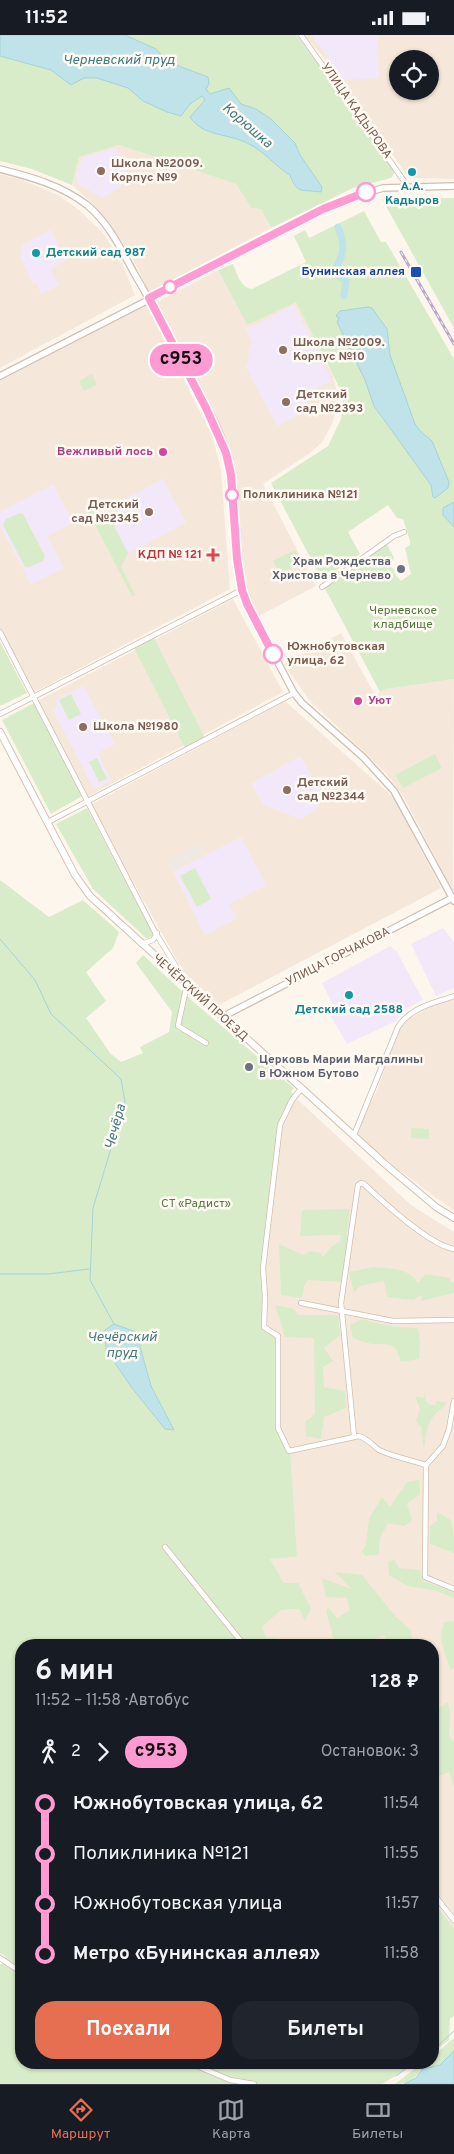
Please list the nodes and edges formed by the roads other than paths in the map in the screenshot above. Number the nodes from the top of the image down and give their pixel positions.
1 (302, 35) edge
2 (0, 169) edge
3 (454, 186) edge
4 (409, 188) junction
5 (149, 298) junction
6 (0, 376) edge
7 (404, 532) dead end
8 (322, 587) dead end
9 (242, 590) junction
10 (0, 632) edge
11 (294, 693) junction
12 (34, 698) junction
13 (0, 715) edge
14 (0, 732) edge
15 (87, 801) junction
16 (48, 822) junction
17 (453, 898) edge
18 (157, 933) junction
19 (140, 944) junction
20 (187, 985) junction
21 (454, 996) edge
22 (222, 1017) junction
23 (206, 1043) dead end
24 (301, 1089) junction
25 (354, 1135) junction
26 (454, 1217) edge
27 (454, 1249) edge
28 (301, 1303) dead end
29 (341, 1311) junction
30 (454, 1320) edge
31 (454, 1401) edge
32 (354, 1436) junction
33 (426, 1465) junction
34 (165, 1547) dead end
35 (454, 1589) edge
36 (239, 1639) edge
37 (439, 1901) edge
38 (454, 1920) edge
39 (0, 1958) edge
40 (15, 1968) edge
41 (204, 2069) edge
42 (254, 2084) edge

1 - 4 street, УЛИЦА КАДЫРОВА
2 - 5 street
3 - 4 street
4 - 5 street
5 - 6 street
5 - 9 street
7 - 8 street
9 - 11 street
9 - 12 street
10 - 12 street
11 - 15 street
11 - 17 street
12 - 13 street
12 - 15 street, ЧЕЧЁРСКИЙ ПРОЕЗД
14 - 16 main road, ЧЕЧЁРСКИЙ ПРОЕЗД
15 - 16 street
15 - 18 street, ЧЕЧЁРСКИЙ ПРОЕЗД
16 - 19 main road, ЧЕЧЁРСКИЙ ПРОЕЗД
17 - 22 street, УЛИЦА ГОРЧАКОВА
18 - 19 street
18 - 20 street, ЧЕЧЁРСКИЙ ПРОЕЗД
19 - 20 main road, ЧЕЧЁРСКИЙ ПРОЕЗД
20 - 22 main road, ЧЕЧЁРСКИЙ ПРОЕЗД
20 - 23 street
21 - 25 street
22 - 24 main road, ЧЕЧЁРСКИЙ ПРОЕЗД
24 - 25 main road, ЧЕЧЁРСКИЙ ПРОЕЗД
24 - 32 street
25 - 26 main road, ЧЕЧЁРСКИЙ ПРОЕЗД
27 - 29 street
28 - 29 street
29 - 30 street
29 - 32 street
31 - 33 street
32 - 33 street
33 - 35 street
34 - 36 street
37 - 38 street
39 - 40 street
41 - 42 street

